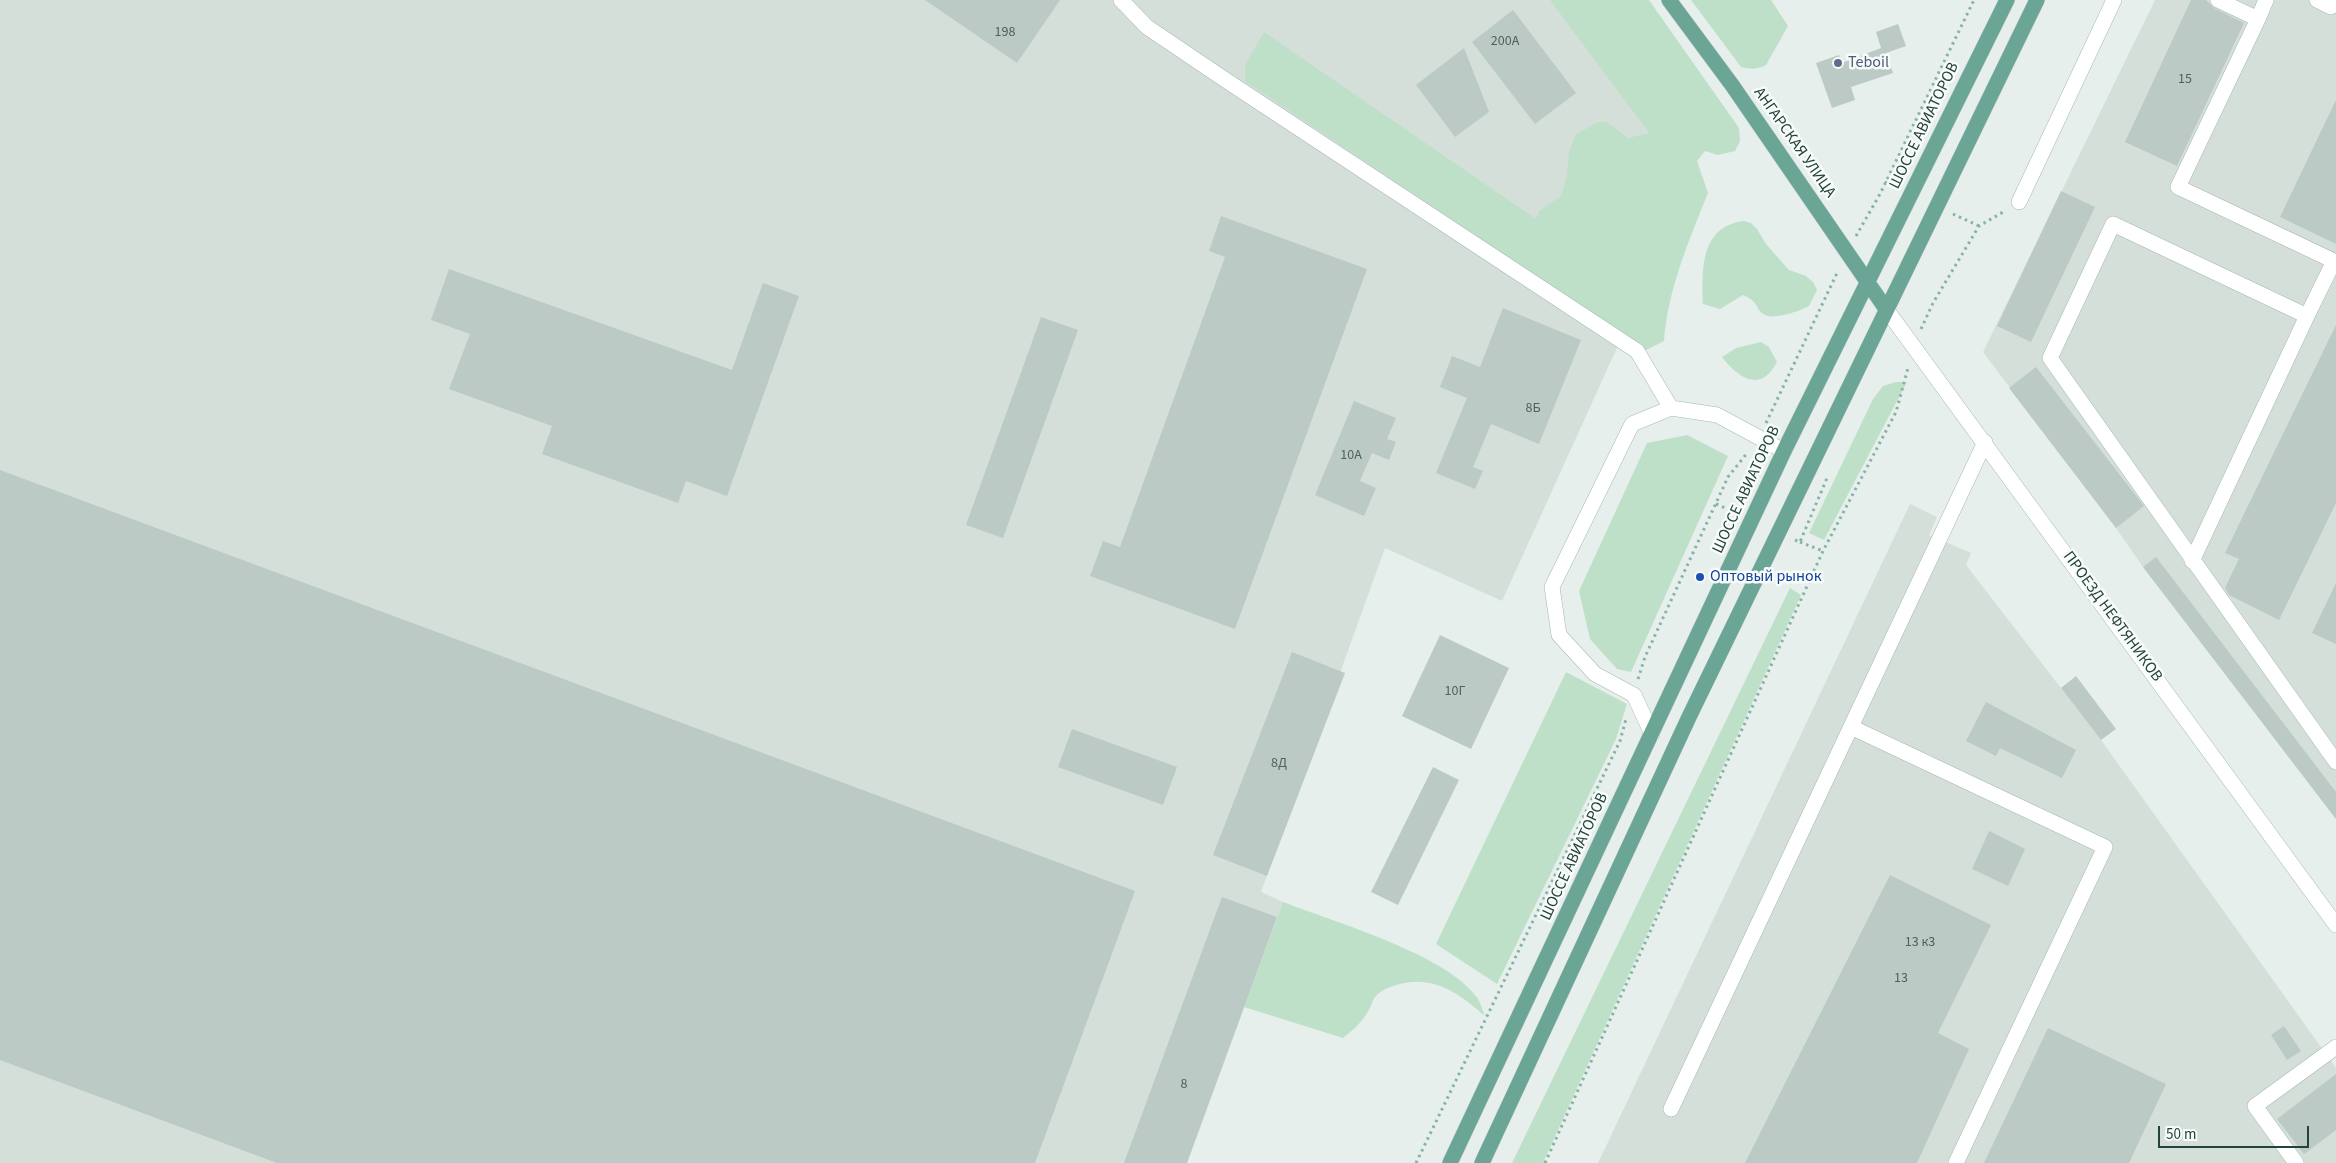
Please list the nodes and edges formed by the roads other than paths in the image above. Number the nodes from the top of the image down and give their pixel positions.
1 (1121, 0) edge
2 (1669, 0) edge
3 (2007, 0) edge
4 (2037, 0) edge
5 (2114, 0) edge
6 (2218, 0) edge
7 (2266, 0) edge
8 (2317, 0) edge
9 (2334, 0) edge
10 (2258, 19) junction
11 (2019, 202) road end
12 (2335, 261) edge
13 (1867, 280) junction
14 (1886, 309) junction
15 (2307, 316) junction
16 (1671, 408) junction
17 (1985, 442) junction
18 (1784, 451) junction
19 (2192, 561) junction
20 (1851, 727) junction
21 (1652, 734) junction
22 (2336, 762) edge
23 (2336, 925) edge
24 (2336, 1047) edge
25 (1671, 1109) dead end
26 (1450, 1163) edge
27 (1482, 1163) edge
28 (1956, 1163) edge
29 (2296, 1163) edge

1 - 16 street
2 - 13 main road, АНГАРСКАЯ УЛИЦА
3 - 13 main road, ШОССЕ АВИАТОРОВ
4 - 14 main road
5 - 11 street
6 - 10 street
7 - 10 street
8 - 9 street
10 - 12 street
12 - 15 street
13 - 14 main road, АНГАРСКАЯ УЛИЦА
13 - 18 main road, ШОССЕ АВИАТОРОВ
14 - 17 street, ПРОЕЗД НЕФТЯНИКОВ
14 - 27 main road
15 - 19 street
15 - 19 street
16 - 18 street
16 - 21 street
17 - 20 street
17 - 23 street, ПРОЕЗД НЕФТЯНИКОВ
18 - 21 main road, ШОССЕ АВИАТОРОВ
19 - 22 street
20 - 25 street
20 - 28 street
21 - 26 main road, ШОССЕ АВИАТОРОВ
24 - 29 street

